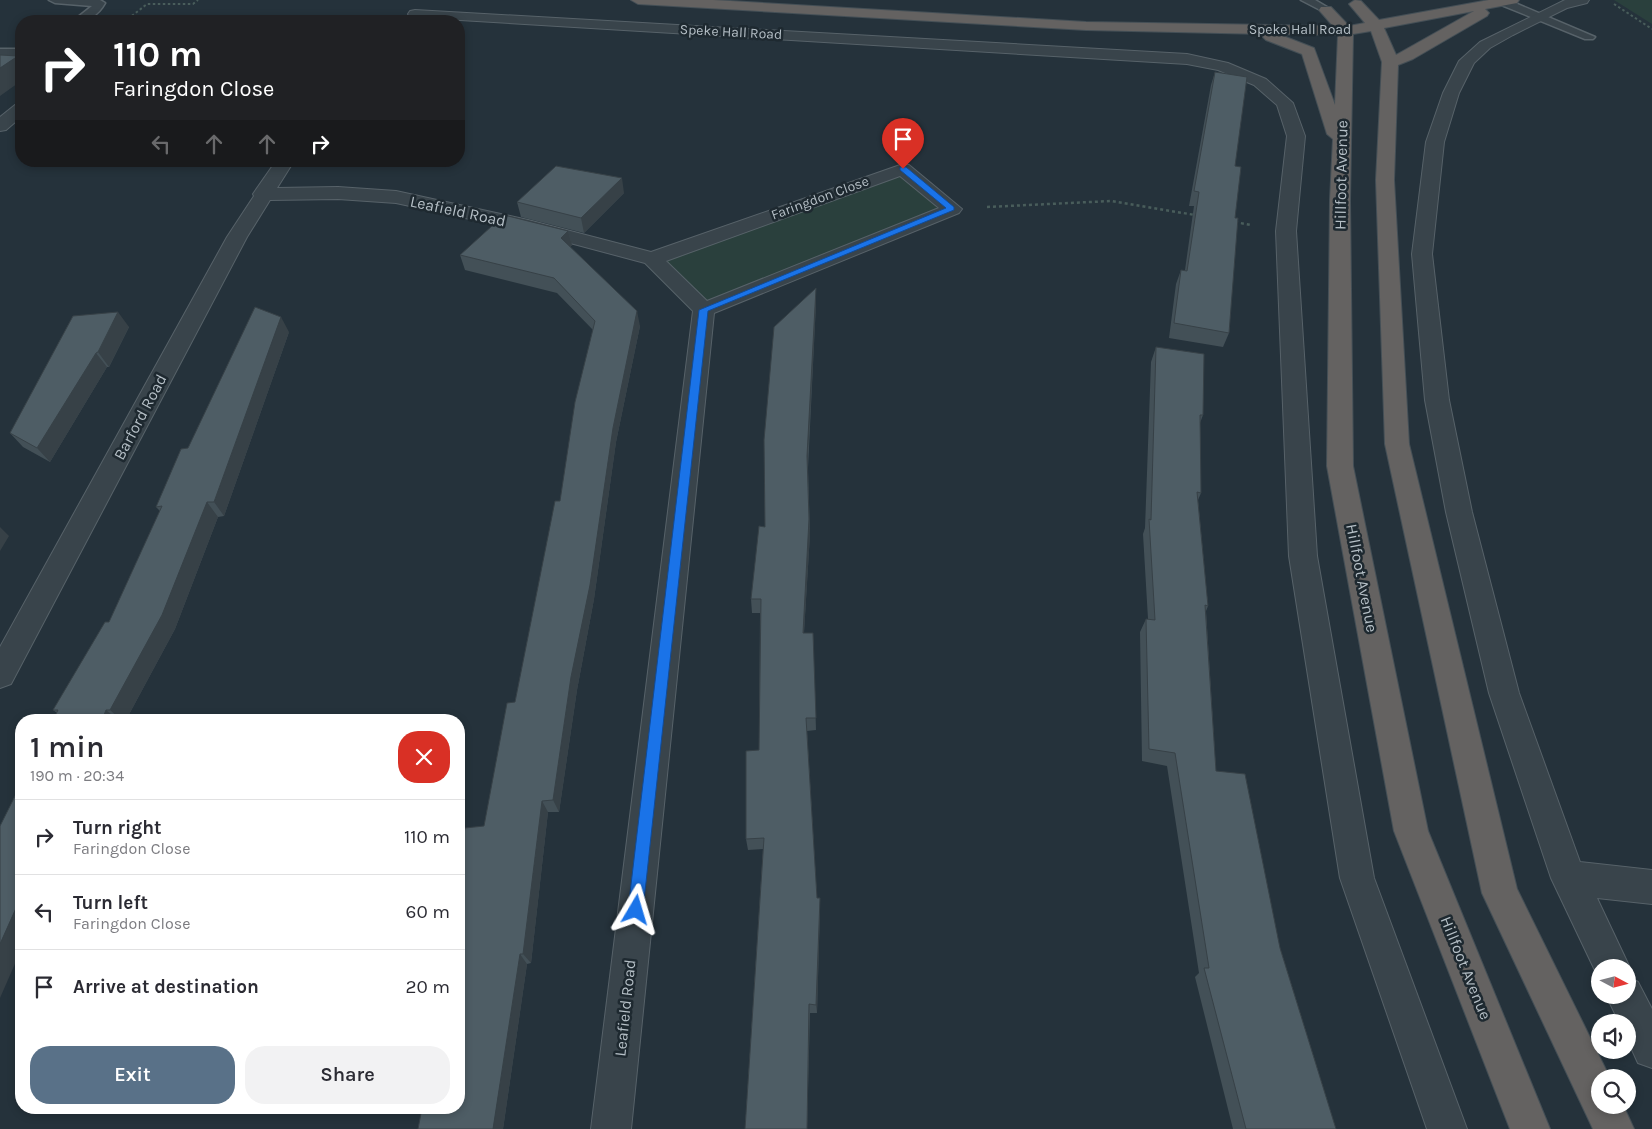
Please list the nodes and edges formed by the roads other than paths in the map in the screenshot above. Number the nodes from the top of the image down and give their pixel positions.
1 (55, 0) edge
2 (426, 0) edge
3 (638, 0) edge
4 (1582, 0) edge
5 (1507, 1) edge
6 (1303, 6) edge
7 (1363, 8) edge
8 (1326, 10) junction
9 (88, 15) edge
10 (414, 15) edge
11 (1538, 17) junction
12 (465, 21) edge
13 (1254, 22) junction
14 (1042, 23) junction
15 (1346, 31) junction
16 (1589, 38) dead end
17 (1048, 51) junction
18 (0, 53) edge
19 (15, 53) edge
20 (1390, 62) junction
21 (1342, 152) junction
22 (281, 167) edge
23 (262, 194) junction
24 (652, 259) junction
25 (704, 310) junction
26 (0, 676) edge
27 (1568, 878) junction
28 (1652, 887) edge
29 (1608, 959) edge
30 (1630, 1004) edge
31 (1652, 1049) edge
32 (1591, 1081) edge
33 (1606, 1114) edge
34 (611, 1129) edge
35 (1447, 1129) edge
36 (1530, 1129) edge
37 (1614, 1129) edge

1 - 9 lane
2 - 10 street
3 - 14 highway, Speke Hall Road
4 - 11 street
5 - 7 highway, Speke Hall Road
5 - 11 lane
5 - 20 highway
6 - 8 highway, Speke Hall Road
7 - 8 highway, Speke Hall Road
7 - 15 highway, Speke Hall Road
7 - 20 highway
8 - 15 highway
11 - 16 lane
11 - 27 street
12 - 17 street, Speke Hall Road
13 - 14 highway, Speke Hall Road
13 - 15 highway, Speke Hall Road
13 - 21 highway
14 - 17 street
15 - 21 highway, Hillfoot Avenue
17 - 35 street, Speke Hall Road
18 - 19 lane
20 - 32 highway
21 - 36 highway, Hillfoot Avenue
22 - 23 street, Barford Road
23 - 24 street, Leafield Road
23 - 26 street, Barford Road
24 - 25 street, Leafield Road
24 - 25 street, Faringdon Close
25 - 34 street, Leafield Road
27 - 28 street
27 - 29 street
30 - 31 street
33 - 37 highway

